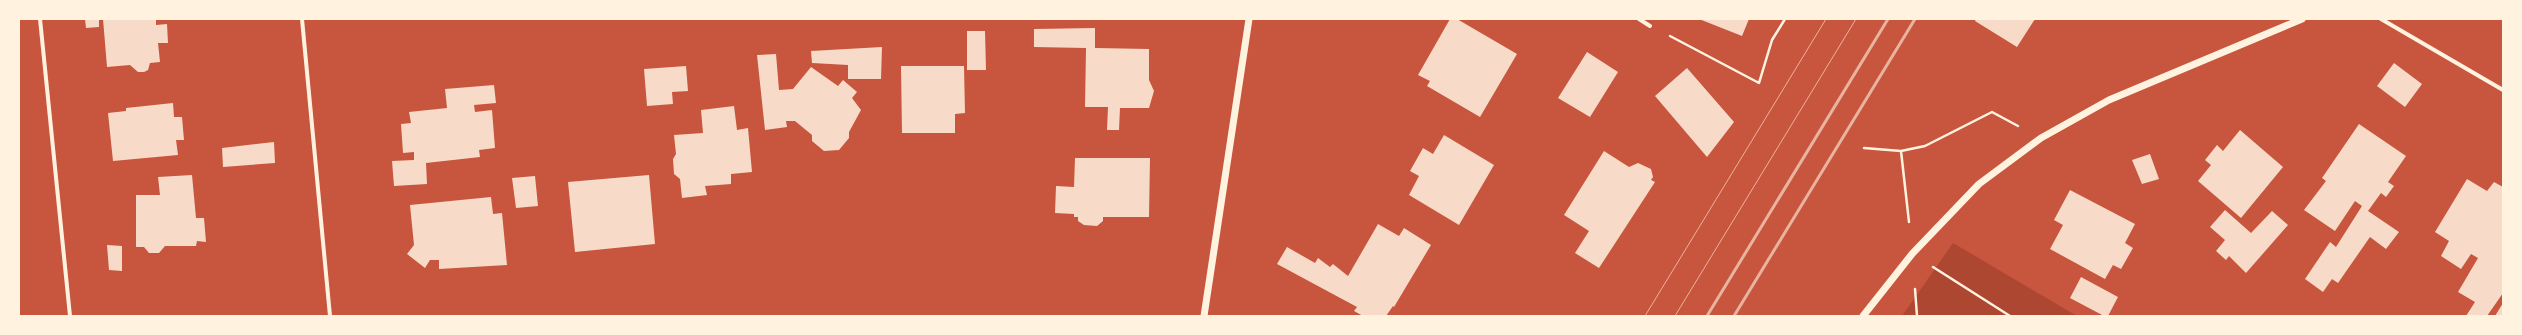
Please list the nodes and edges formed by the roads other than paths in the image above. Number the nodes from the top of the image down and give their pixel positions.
1 (40, 19) edge
2 (302, 19) edge
3 (1249, 19) edge
4 (1639, 19) edge
5 (2302, 19) edge
6 (2381, 19) edge
7 (1650, 26) road end
8 (2503, 90) edge
9 (70, 316) edge
10 (330, 316) edge
11 (1204, 316) edge
12 (1863, 316) edge

1 - 9 street
2 - 10 street
3 - 11 street
4 - 7 street
5 - 12 street
6 - 8 street

